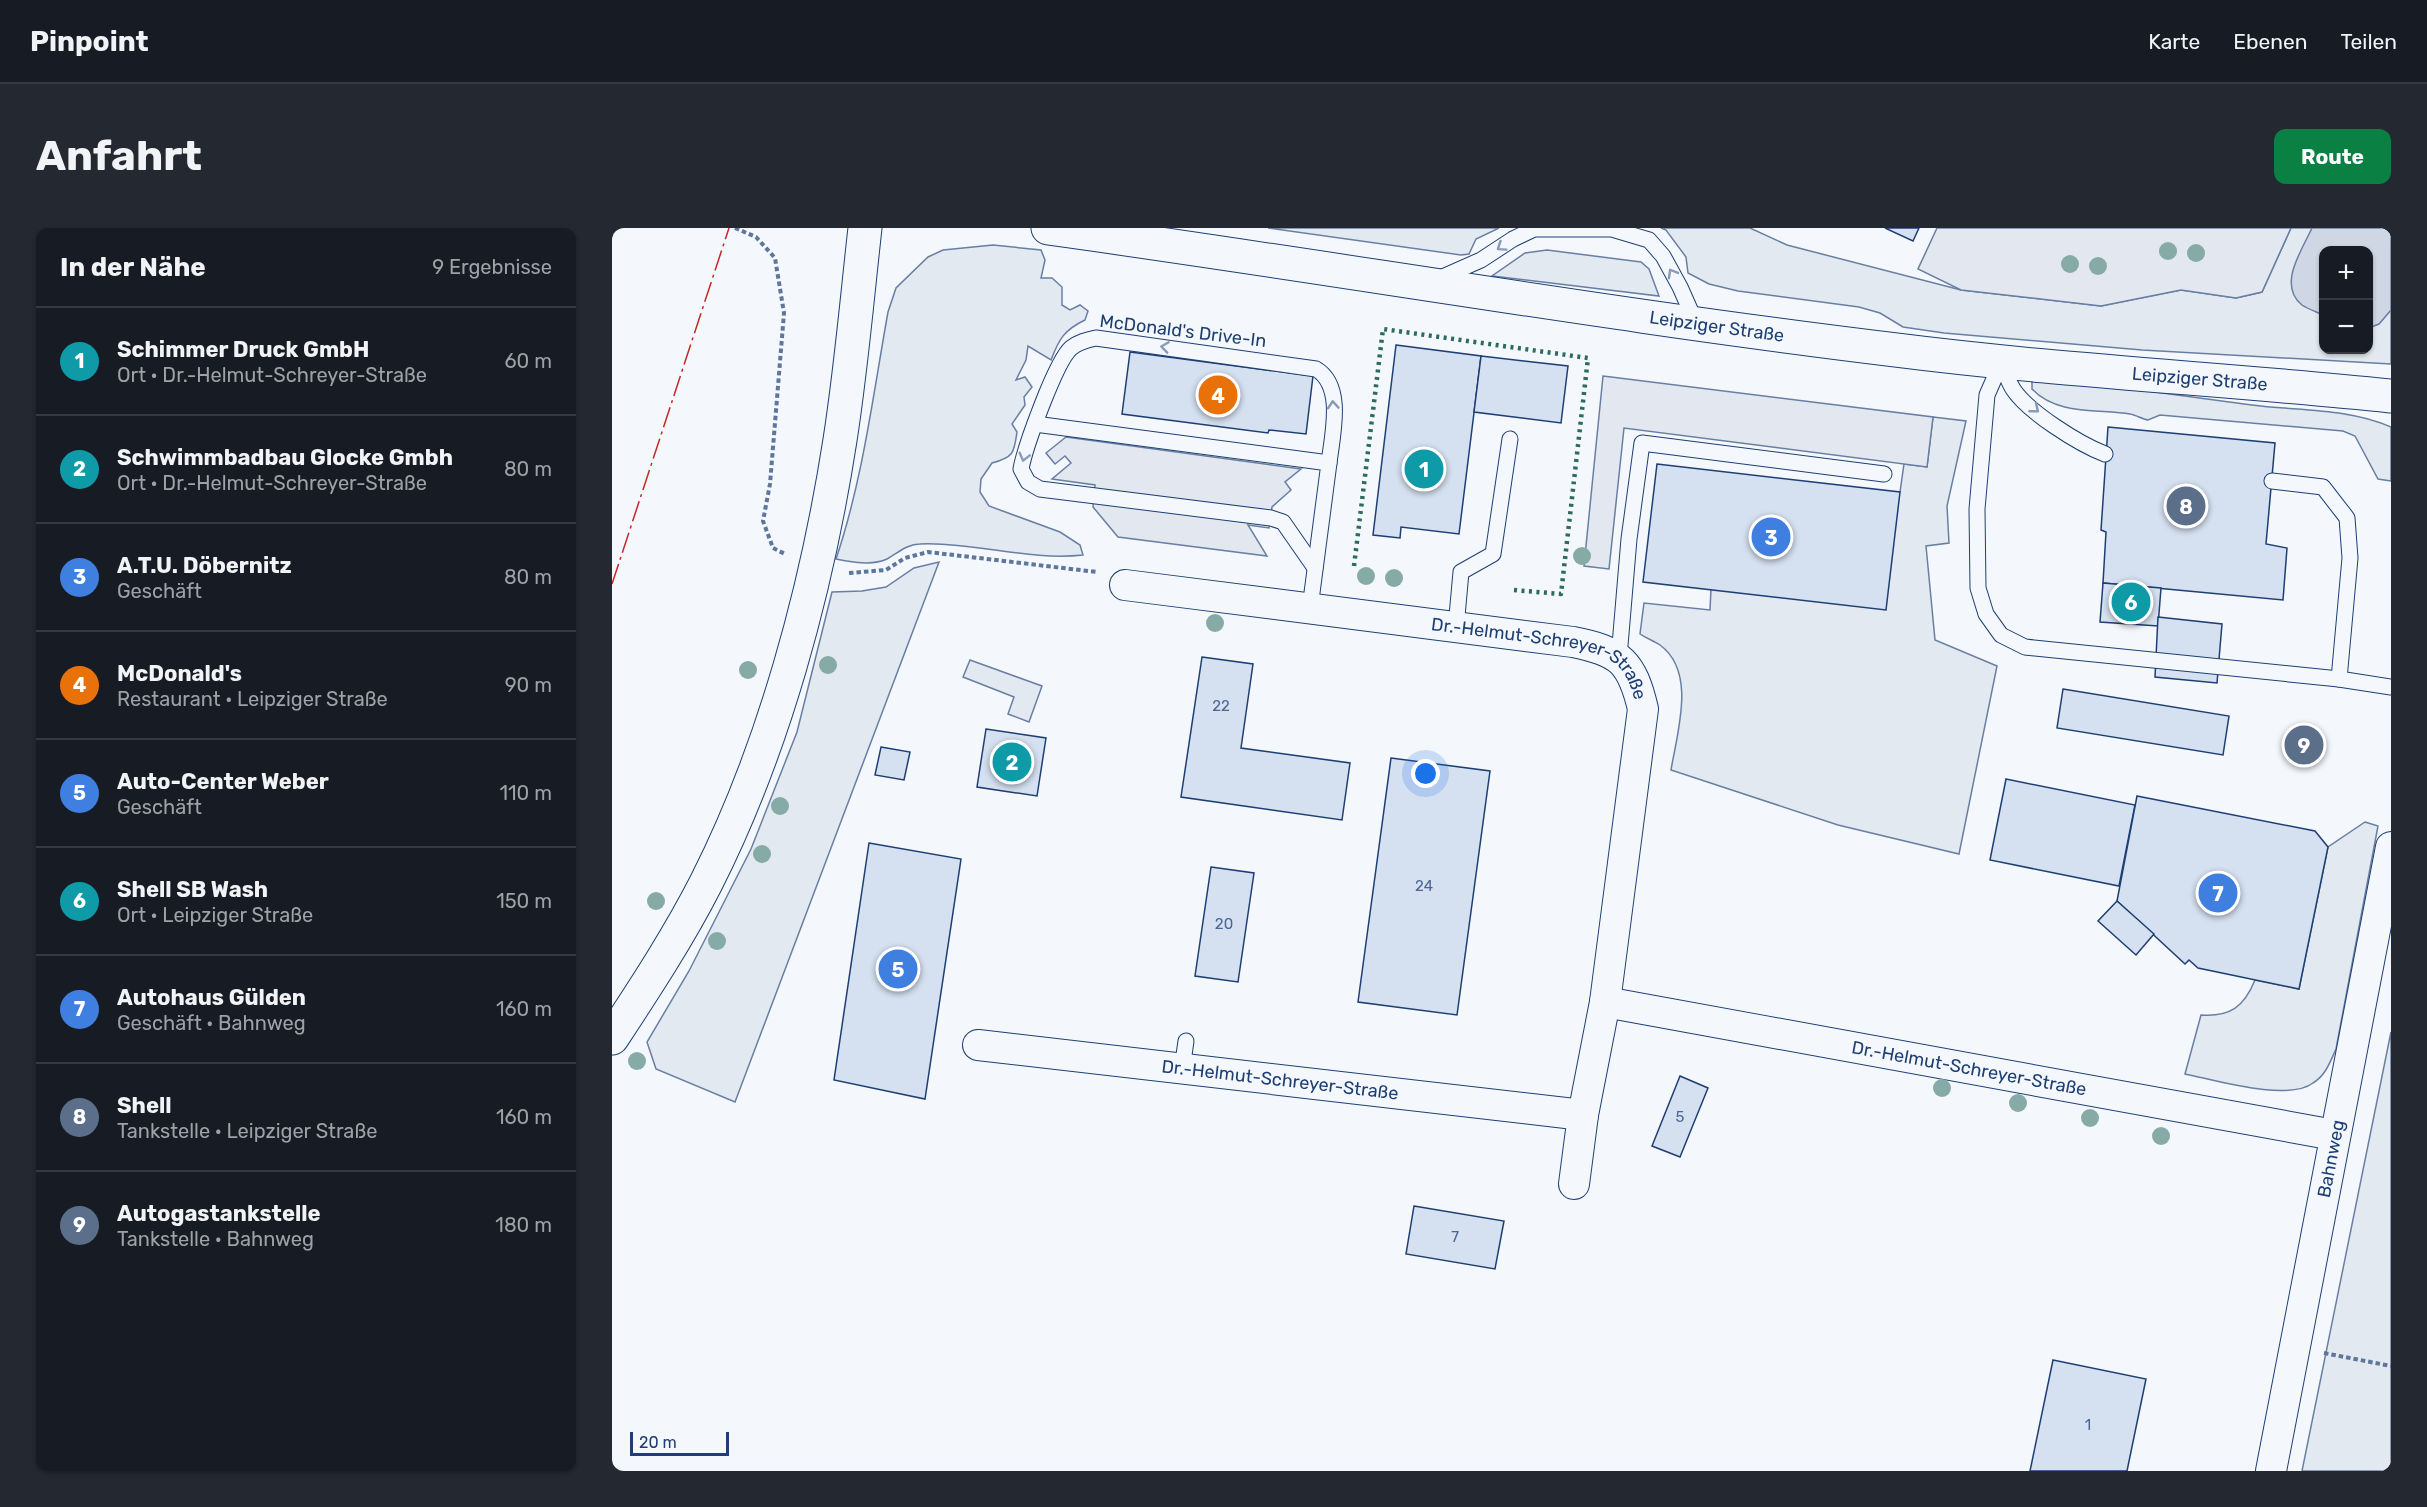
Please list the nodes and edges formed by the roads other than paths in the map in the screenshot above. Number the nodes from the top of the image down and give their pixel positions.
1 (865, 228) edge
2 (1048, 228) edge
3 (1612, 229) edge
4 (1427, 284) junction
5 (1698, 326) junction
6 (2001, 363) junction
7 (2391, 396) edge
8 (1035, 424) junction
9 (1510, 439) dead end
10 (2105, 454) dead end
11 (1329, 463) junction
12 (1884, 474) dead end
13 (2272, 481) dead end
14 (1315, 568) junction
15 (1125, 585) road end
16 (1310, 608) junction
17 (1456, 627) junction
18 (1619, 657) junction
19 (2339, 679) junction
20 (2391, 687) edge
21 (2391, 847) edge
22 (1605, 1002) junction
23 (612, 1038) edge
24 (978, 1045) dead end
25 (1583, 1115) junction
26 (2334, 1135) junction
27 (1574, 1184) dead end
28 (2271, 1471) edge

1 - 23 street
2 - 4 street, Leipziger Straße
3 -> 4 lane
5 -> 3 lane
4 - 5 street, Leipziger Straße
5 - 6 street, Leipziger Straße
6 - 7 street, Leipziger Straße
6 -> 10 lane
6 - 19 lane
8 - 11 lane
11 -> 8 lane, McDonald's Drive-In
8 -> 14 lane, McDonald's Drive-In
9 - 17 lane
11 - 14 lane
12 - 18 lane
13 - 19 lane
14 - 16 lane
15 - 16 street, Dr.-Helmut-Schreyer-Straße
16 - 17 street, Dr.-Helmut-Schreyer-Straße
17 - 18 street, Dr.-Helmut-Schreyer-Straße
18 - 22 street, Dr.-Helmut-Schreyer-Straße
19 - 20 lane
21 - 26 street, Bahnweg
22 - 25 street, Dr.-Helmut-Schreyer-Straße
22 - 26 street, Dr.-Helmut-Schreyer-Straße
24 - 25 street, Dr.-Helmut-Schreyer-Straße
25 - 27 street, Dr.-Helmut-Schreyer-Straße
26 - 28 street, Bahnweg

